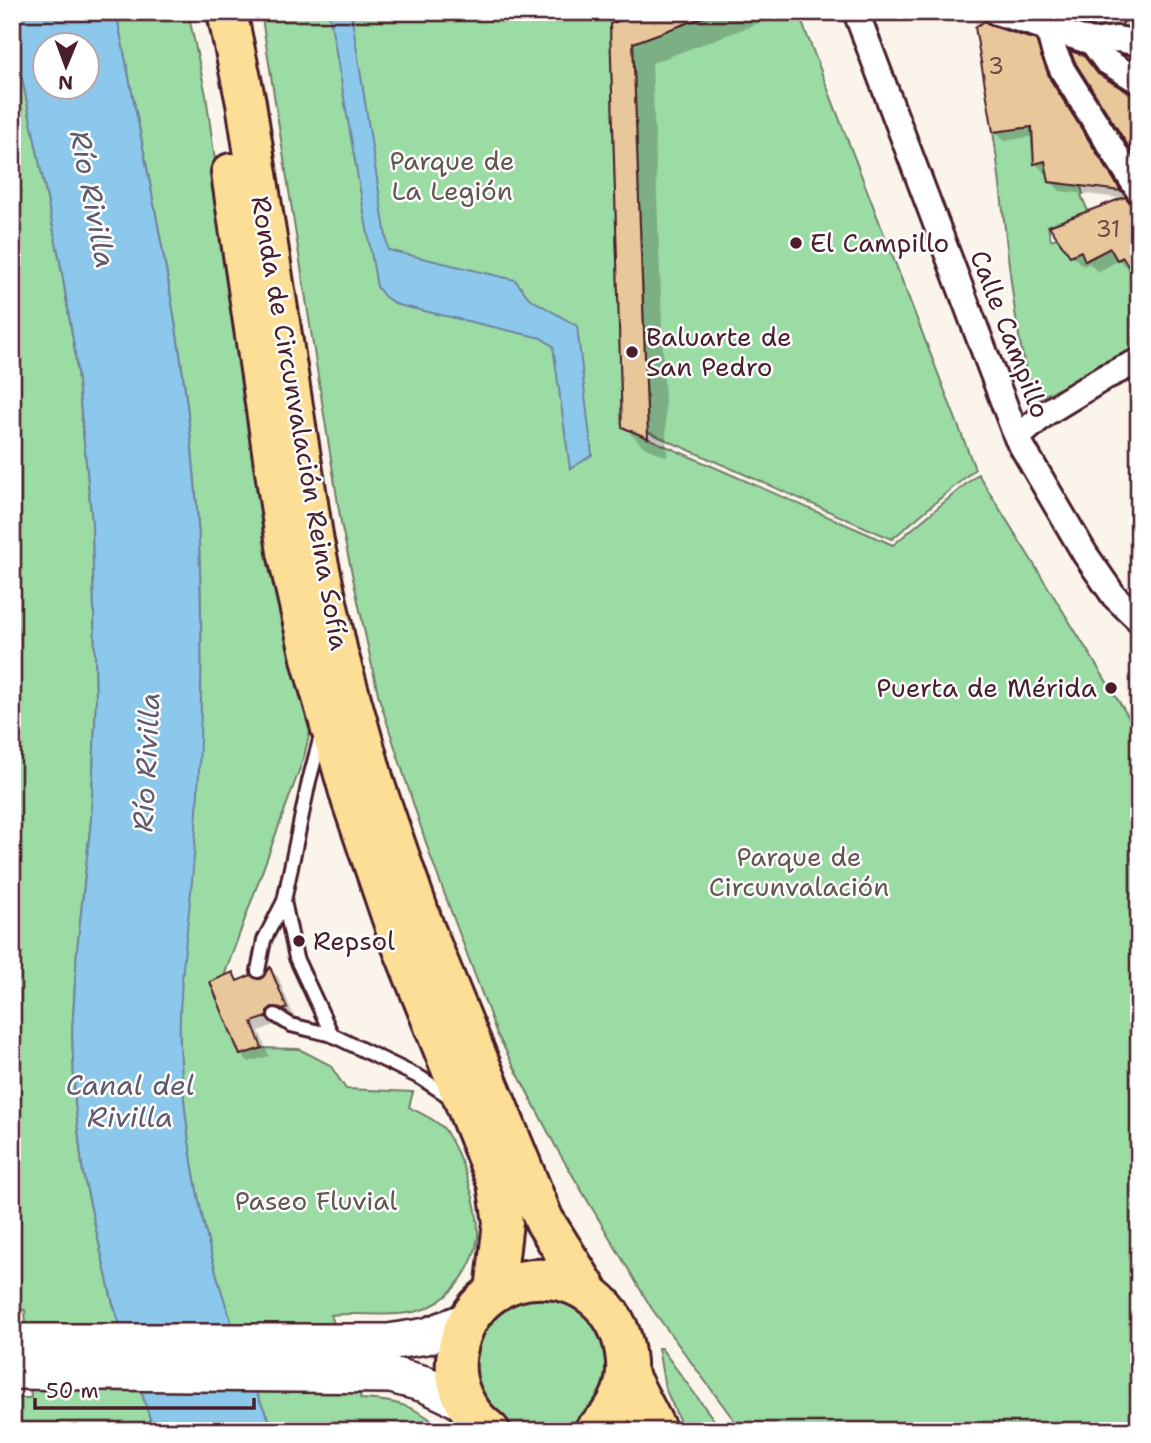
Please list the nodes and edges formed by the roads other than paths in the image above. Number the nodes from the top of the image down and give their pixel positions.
1 (203, 12) edge
2 (227, 12) edge
3 (856, 12) edge
4 (996, 12) edge
5 (1048, 28) junction
6 (1092, 42) junction
7 (1139, 43) edge
8 (1139, 81) edge
9 (1139, 191) edge
10 (1139, 361) edge
11 (1017, 438) junction
12 (1139, 620) edge
13 (327, 715) junction
14 (285, 901) junction
15 (258, 971) dead end
16 (275, 1015) dead end
17 (332, 1035) junction
18 (467, 1109) junction
19 (495, 1292) junction
20 (589, 1292) junction
21 (468, 1320) junction
22 (12, 1342) edge
23 (12, 1371) edge
24 (627, 1373) junction
25 (465, 1403) junction
26 (490, 1431) edge
27 (594, 1431) edge
28 (657, 1431) edge

1 - 13 main road, Ronda de Circunvalación Reina Sofía
2 - 20 main road, Ronda de Circunvalación Reina Sofía
3 - 11 street, Calle Campillo
4 - 5 street
5 - 6 street
5 - 9 street
6 - 7 street
6 - 8 street
10 - 11 street
11 - 12 street, Calle Campillo
13 - 14 lane
13 - 18 main road, Ronda de Circunvalación Reina Sofía
14 - 15 lane
14 - 17 lane
16 - 17 lane
17 - 18 lane
18 - 19 main road, Ronda de Circunvalación Reina Sofía
19 - 20 main road, Ronda de Circunvalación Reina Sofía
19 - 21 main road, Ronda de Circunvalación Reina Sofía
20 - 24 main road, Ronda de Circunvalación Reina Sofía
21 - 22 main road
21 - 25 main road, Ronda de Circunvalación Reina Sofía
23 - 25 main road
24 - 27 main road, Ronda de Circunvalación Reina Sofía
24 - 28 main road, Ronda de Circunvalación Reina Sofía
25 - 26 main road, Ronda de Circunvalación Reina Sofía

